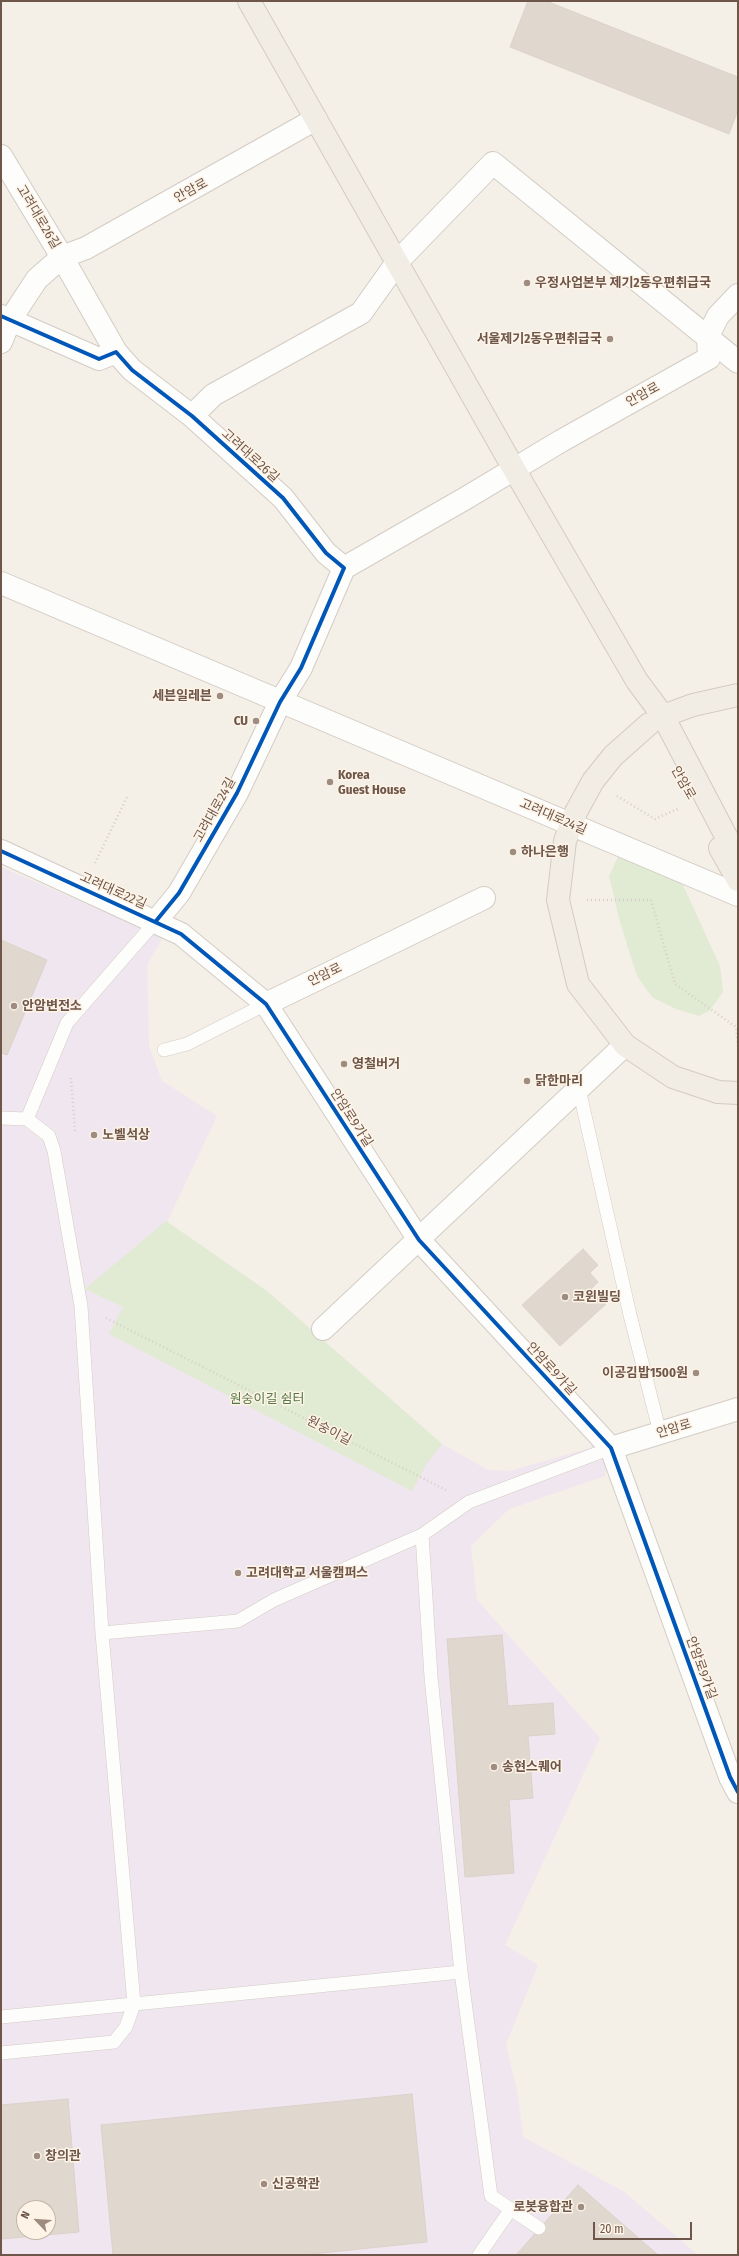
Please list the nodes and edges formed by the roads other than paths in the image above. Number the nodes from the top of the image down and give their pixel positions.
1 (249, 1) edge
2 (316, 119) junction
3 (1, 156) edge
4 (62, 258) junction
5 (398, 261) junction
6 (738, 295) edge
7 (6, 318) edge
8 (708, 336) junction
9 (1, 342) edge
10 (116, 352) junction
11 (738, 362) edge
12 (192, 416) junction
13 (514, 469) junction
14 (344, 568) junction
15 (1, 583) edge
16 (738, 695) edge
17 (280, 702) junction
18 (656, 720) junction
19 (572, 824) junction
20 (1, 851) edge
21 (738, 859) edge
22 (738, 880) edge
23 (738, 895) edge
24 (484, 898) dead end
25 (156, 921) junction
26 (266, 1004) junction
27 (625, 1046) junction
28 (164, 1050) dead end
29 (579, 1089) junction
30 (738, 1093) edge
31 (1, 1118) edge
32 (27, 1119) junction
33 (419, 1240) junction
34 (323, 1329) dead end
35 (738, 1409) edge
36 (660, 1433) junction
37 (611, 1448) junction
38 (422, 1535) junction
39 (102, 1633) junction
40 (738, 1792) edge
41 (461, 1972) junction
42 (134, 2004) junction
43 (1, 2017) edge
44 (1, 2053) edge
45 (511, 2209) junction
46 (539, 2228) dead end
47 (479, 2255) edge

1 - 2 main road, 안암로
2 - 4 street, 안암로
2 - 5 main road, 안암로
3 - 4 street, 고려대로26길
4 - 7 street, 고려대로26길
4 - 10 street, 고려대로26길
5 - 8 street
5 - 12 street
5 - 13 main road, 안암로
6 - 8 street, 안암로
7 - 9 street, 고려대로26길
7 - 10 street
8 - 11 street
8 - 13 street, 안암로
10 - 12 street, 고려대로26길
12 - 14 street, 고려대로26길
13 - 14 street, 안암로
13 - 18 main road, 안암로
14 - 17 street
15 - 17 street, 고려대로24길
16 - 18 main road
17 - 19 street, 고려대로24길
17 - 25 street, 고려대로24길
18 - 19 main road
18 - 21 main road, 안암로
18 - 22 main road, 안암로
19 - 23 street, 고려대로24길
19 - 27 main road
20 - 25 street, 고려대로22길
24 - 26 street, 안암로
25 - 26 street, 고려대로22길
25 - 32 lane
26 - 28 lane, 안암로
26 - 33 street, 안암로9가길
27 - 29 street
27 - 30 main road
29 - 33 street
29 - 36 lane
31 - 32 lane
32 - 39 lane
33 - 34 street
33 - 37 street, 안암로9가길
35 - 36 street, 안암로
36 - 37 street, 안암로
37 - 38 lane
37 - 40 street, 안암로9가길
38 - 39 lane
38 - 41 lane
39 - 42 lane
41 - 42 lane
41 - 45 lane
42 - 43 lane
42 - 44 lane
45 - 46 lane
45 - 47 lane

